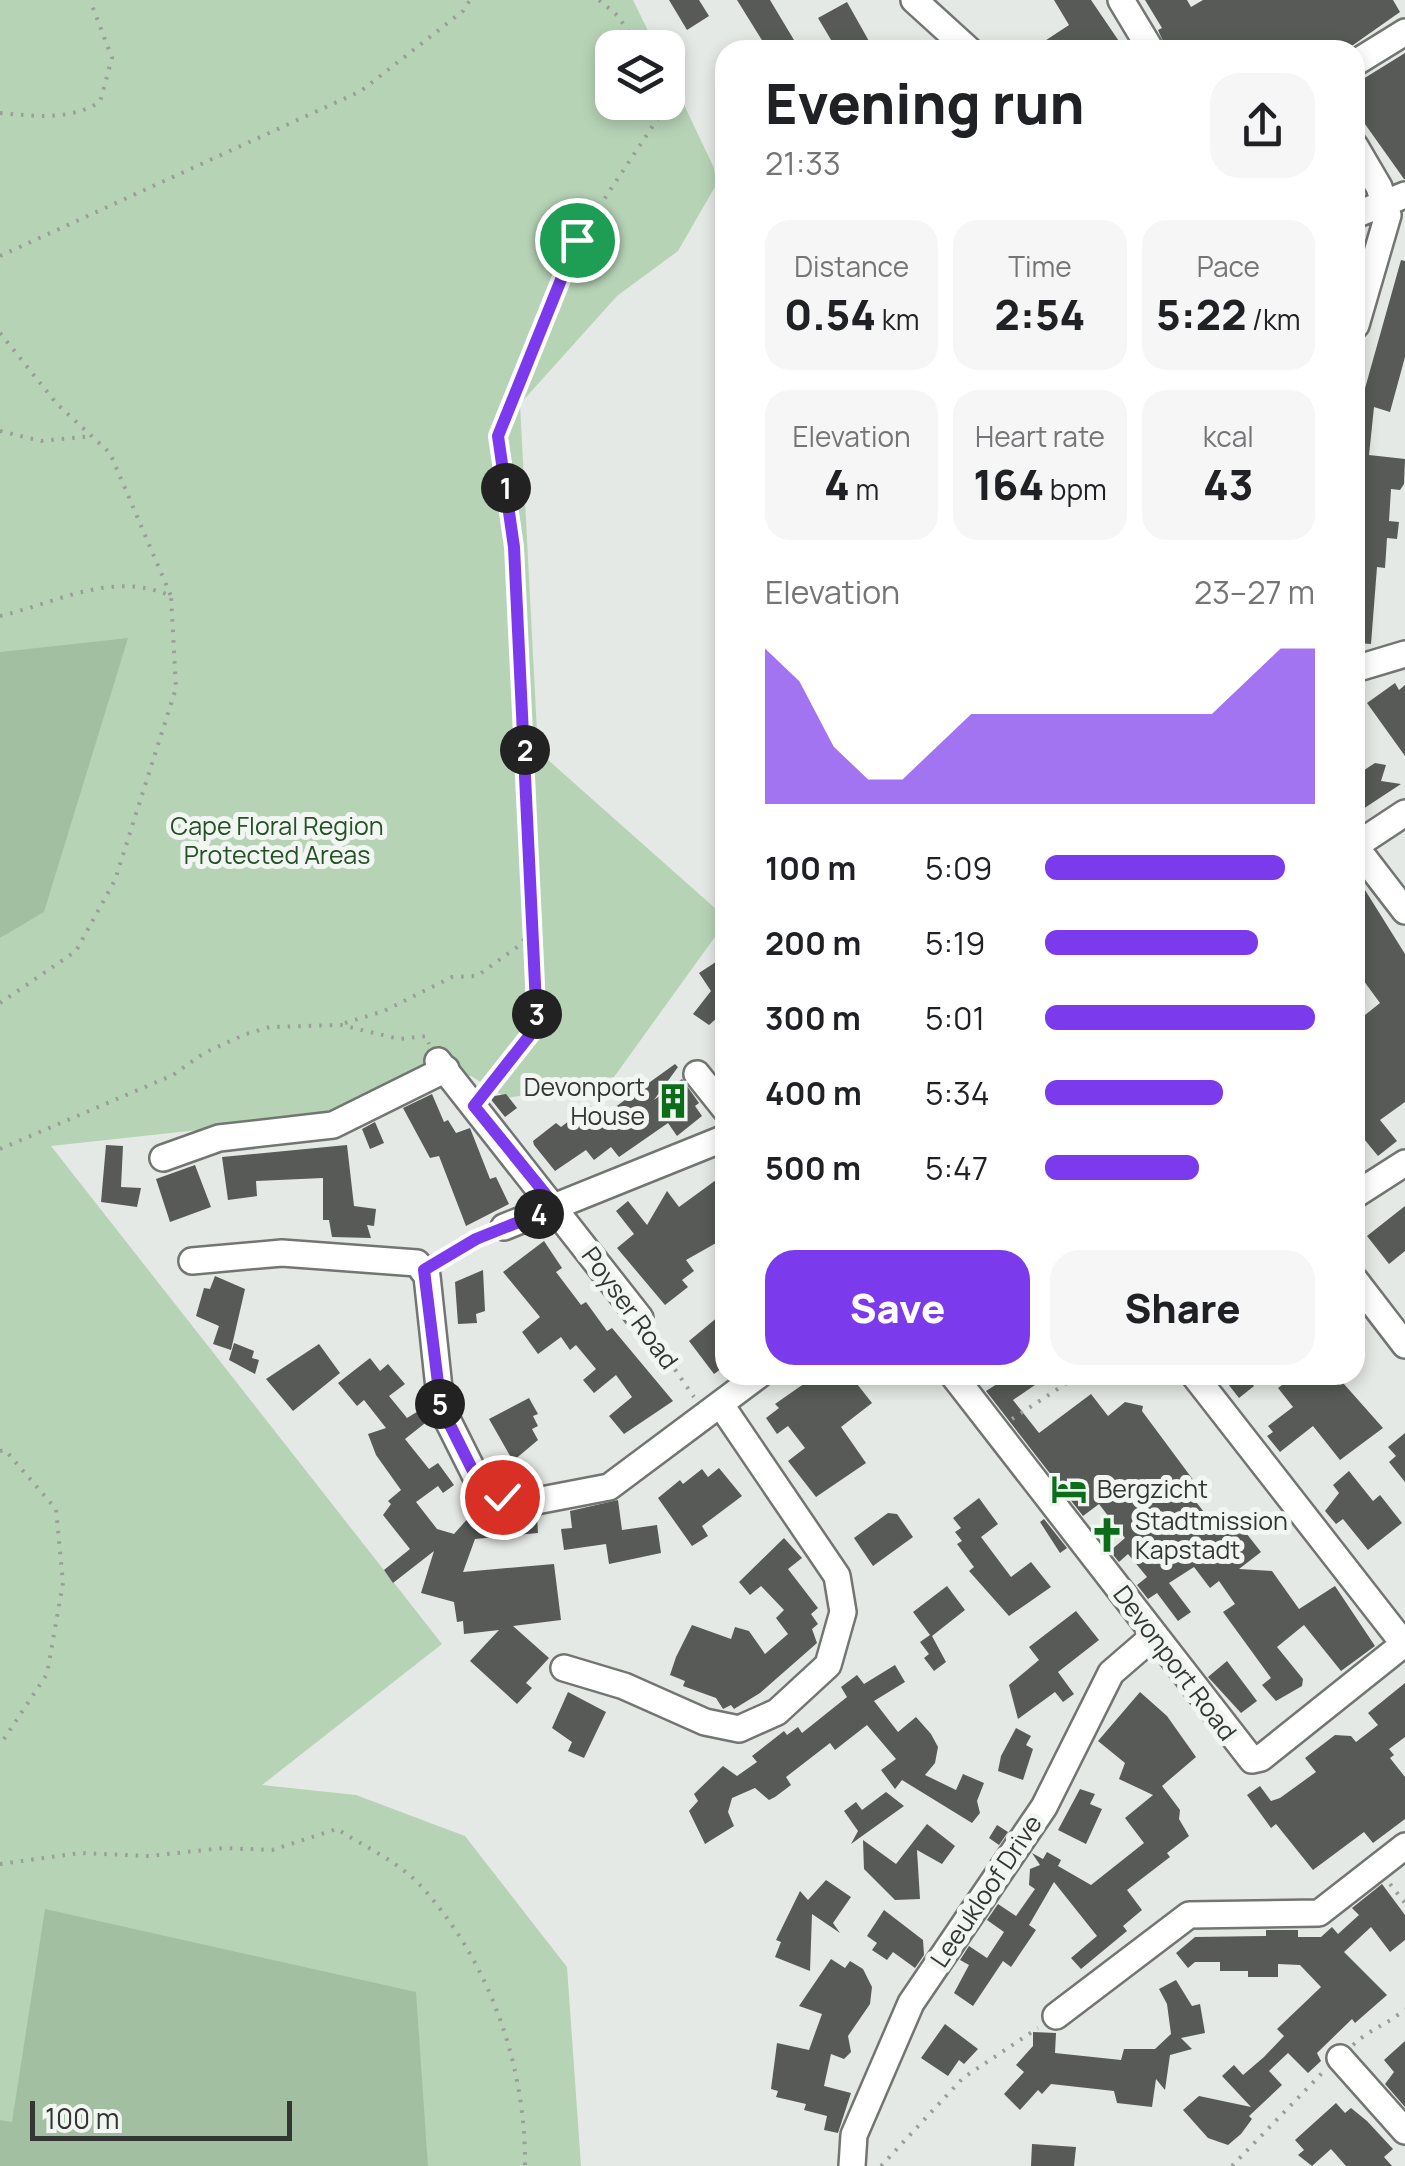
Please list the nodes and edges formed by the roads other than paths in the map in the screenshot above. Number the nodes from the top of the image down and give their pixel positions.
1 (914, 0) edge
2 (1121, 0) edge
3 (1405, 32) edge
4 (958, 40) edge
5 (1145, 40) edge
6 (1365, 57) edge
7 (1365, 163) edge
8 (1395, 198) edge
9 (1365, 211) edge
10 (1365, 296) edge
11 (1405, 654) edge
12 (1365, 665) edge
13 (1405, 813) edge
14 (1365, 839) edge
15 (1365, 859) edge
16 (1405, 912) edge
17 (697, 1074) dead end
18 (715, 1096) edge
19 (715, 1142) edge
20 (162, 1158) dead end
21 (1405, 1163) edge
22 (1365, 1189) edge
23 (556, 1207) junction
24 (504, 1227) road end
25 (192, 1260) dead end
26 (1365, 1293) edge
27 (640, 1318) road end
28 (1405, 1345) edge
29 (746, 1385) edge
30 (961, 1385) edge
31 (1202, 1385) edge
32 (714, 1410) junction
33 (1155, 1634) junction
34 (1404, 1643) edge
35 (564, 1668) dead end
36 (1398, 1864) edge
37 (1056, 2016) road end
38 (1340, 2058) road end
39 (1405, 2131) edge
40 (852, 2166) edge

1 - 4 street
2 - 5 street
3 - 6 street
7 - 8 street
8 - 9 street
8 - 10 street
11 - 12 street
13 - 14 street
15 - 16 street
17 - 18 street
19 - 23 street
20 - 23 street, Poyser Road
21 - 22 street
23 - 24 street
23 - 27 street, Poyser Road
25 - 32 street
26 - 28 street
29 - 32 street
30 - 33 street, Devonport Road
31 - 34 street
32 - 35 street
33 - 34 street, Devonport Road
33 - 40 street, Leeukloof Drive
36 - 37 street
38 - 39 street

